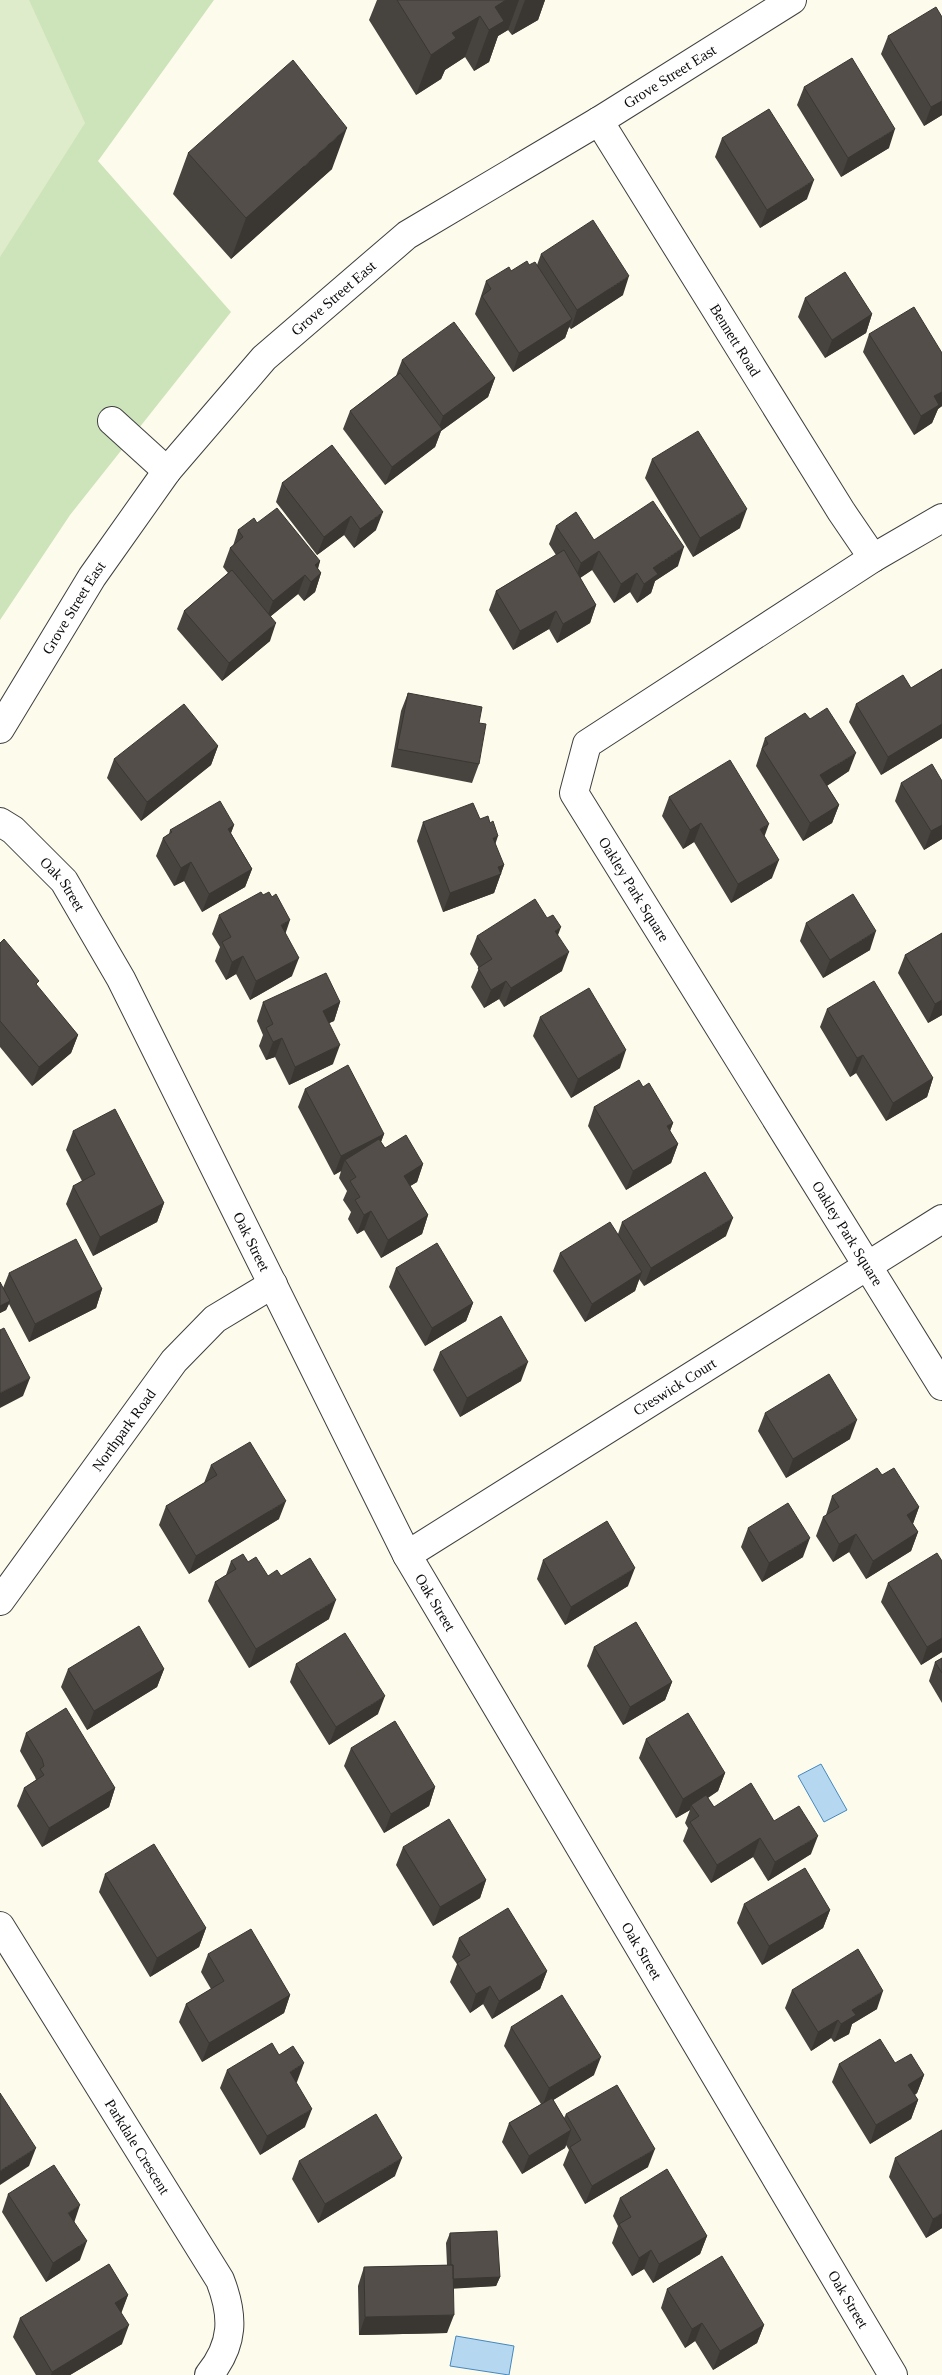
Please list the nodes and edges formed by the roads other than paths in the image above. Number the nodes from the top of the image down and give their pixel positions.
1 (792, 0) edge
2 (599, 121) junction
3 (112, 422) dead end
4 (167, 471) junction
5 (942, 518) edge
6 (873, 558) junction
7 (0, 729) edge
8 (0, 822) edge
9 (942, 1219) edge
10 (869, 1265) junction
11 (273, 1284) junction
12 (942, 1386) edge
13 (407, 1555) junction
14 (0, 1601) edge
15 (0, 1926) edge
16 (209, 2375) edge
17 (894, 2375) edge

1 - 2 street, Grove Street East
2 - 4 street, Grove Street East
2 - 6 street, Bennett Road
3 - 4 street
4 - 7 street, Grove Street East
5 - 6 street, Oakley Park Square
6 - 10 street, Oakley Park Square
8 - 11 street, Oak Street
9 - 10 street, Creswick Court
10 - 12 street, Oakley Park Square
10 - 13 street, Creswick Court
11 - 13 street, Oak Street
11 - 14 street, Northpark Road
13 - 17 street, Oak Street
15 - 16 street, Parkdale Crescent

